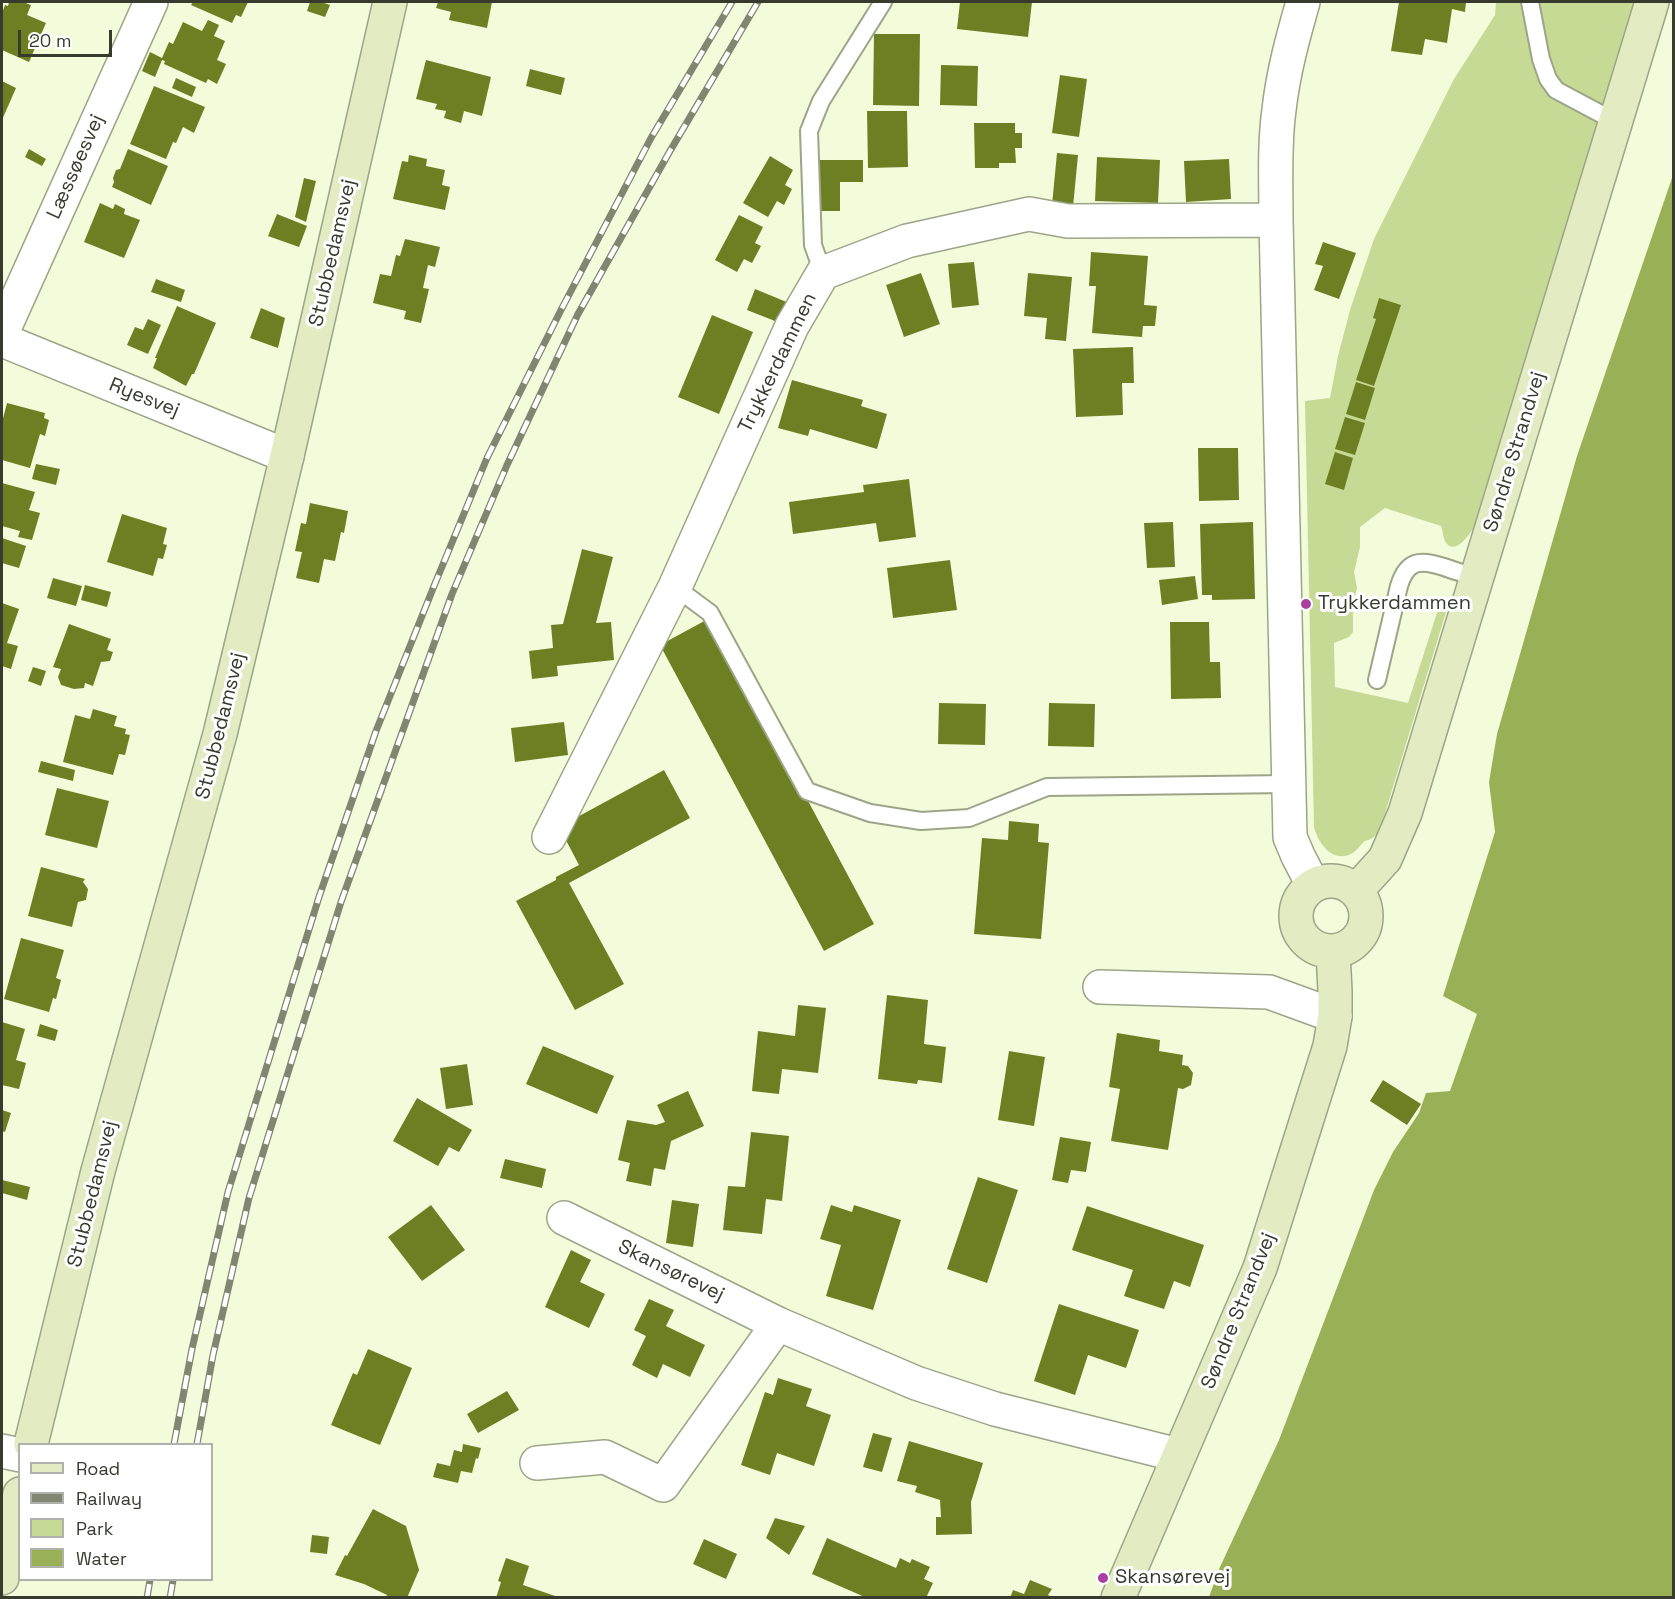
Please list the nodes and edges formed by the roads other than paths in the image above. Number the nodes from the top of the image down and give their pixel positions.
1 (152, 2) edge
2 (390, 2) edge
3 (883, 2) edge
4 (1303, 2) edge
5 (1530, 2) edge
6 (1652, 2) edge
7 (1616, 120) junction
8 (1276, 220) junction
9 (823, 273) junction
10 (2, 333) edge
11 (2, 340) edge
12 (287, 456) junction
13 (1477, 578) junction
14 (675, 587) junction
15 (1377, 680) dead end
16 (1288, 784) junction
17 (549, 837) dead end
18 (1313, 885) junction
19 (1356, 891) junction
20 (1333, 951) junction
21 (1100, 987) dead end
22 (1335, 1016) junction
23 (564, 1218) dead end
24 (778, 1324) junction
25 (31, 1443) edge
26 (2, 1451) edge
27 (18, 1455) edge
28 (1178, 1455) junction
29 (537, 1463) dead end
30 (18, 1503) edge
31 (2, 1578) edge
32 (1118, 1598) edge

1 - 10 street, Læssøesvej
2 - 12 main road, Stubbedamsvej
3 - 9 lane
4 - 8 street
5 - 7 lane
6 - 7 main road, Søndre Strandvej
7 - 13 main road, Søndre Strandvej
8 - 9 street, Trykkerdammen
8 - 16 street
9 - 14 street, Trykkerdammen
11 - 12 street, Ryesvej
12 - 25 main road, Stubbedamsvej
13 - 15 lane
13 - 19 main road, Søndre Strandvej
14 - 16 lane
14 - 17 street, Trykkerdammen
16 - 18 street
18 - 19 main road
18 - 20 main road
19 - 20 main road
20 - 22 main road, Søndre Strandvej
21 - 22 street
22 - 28 main road, Søndre Strandvej
23 - 24 street, Skansørevej
24 - 28 street, Skansørevej
24 - 29 street
26 - 27 street
28 - 32 main road, Søndre Strandvej
30 - 31 main road

